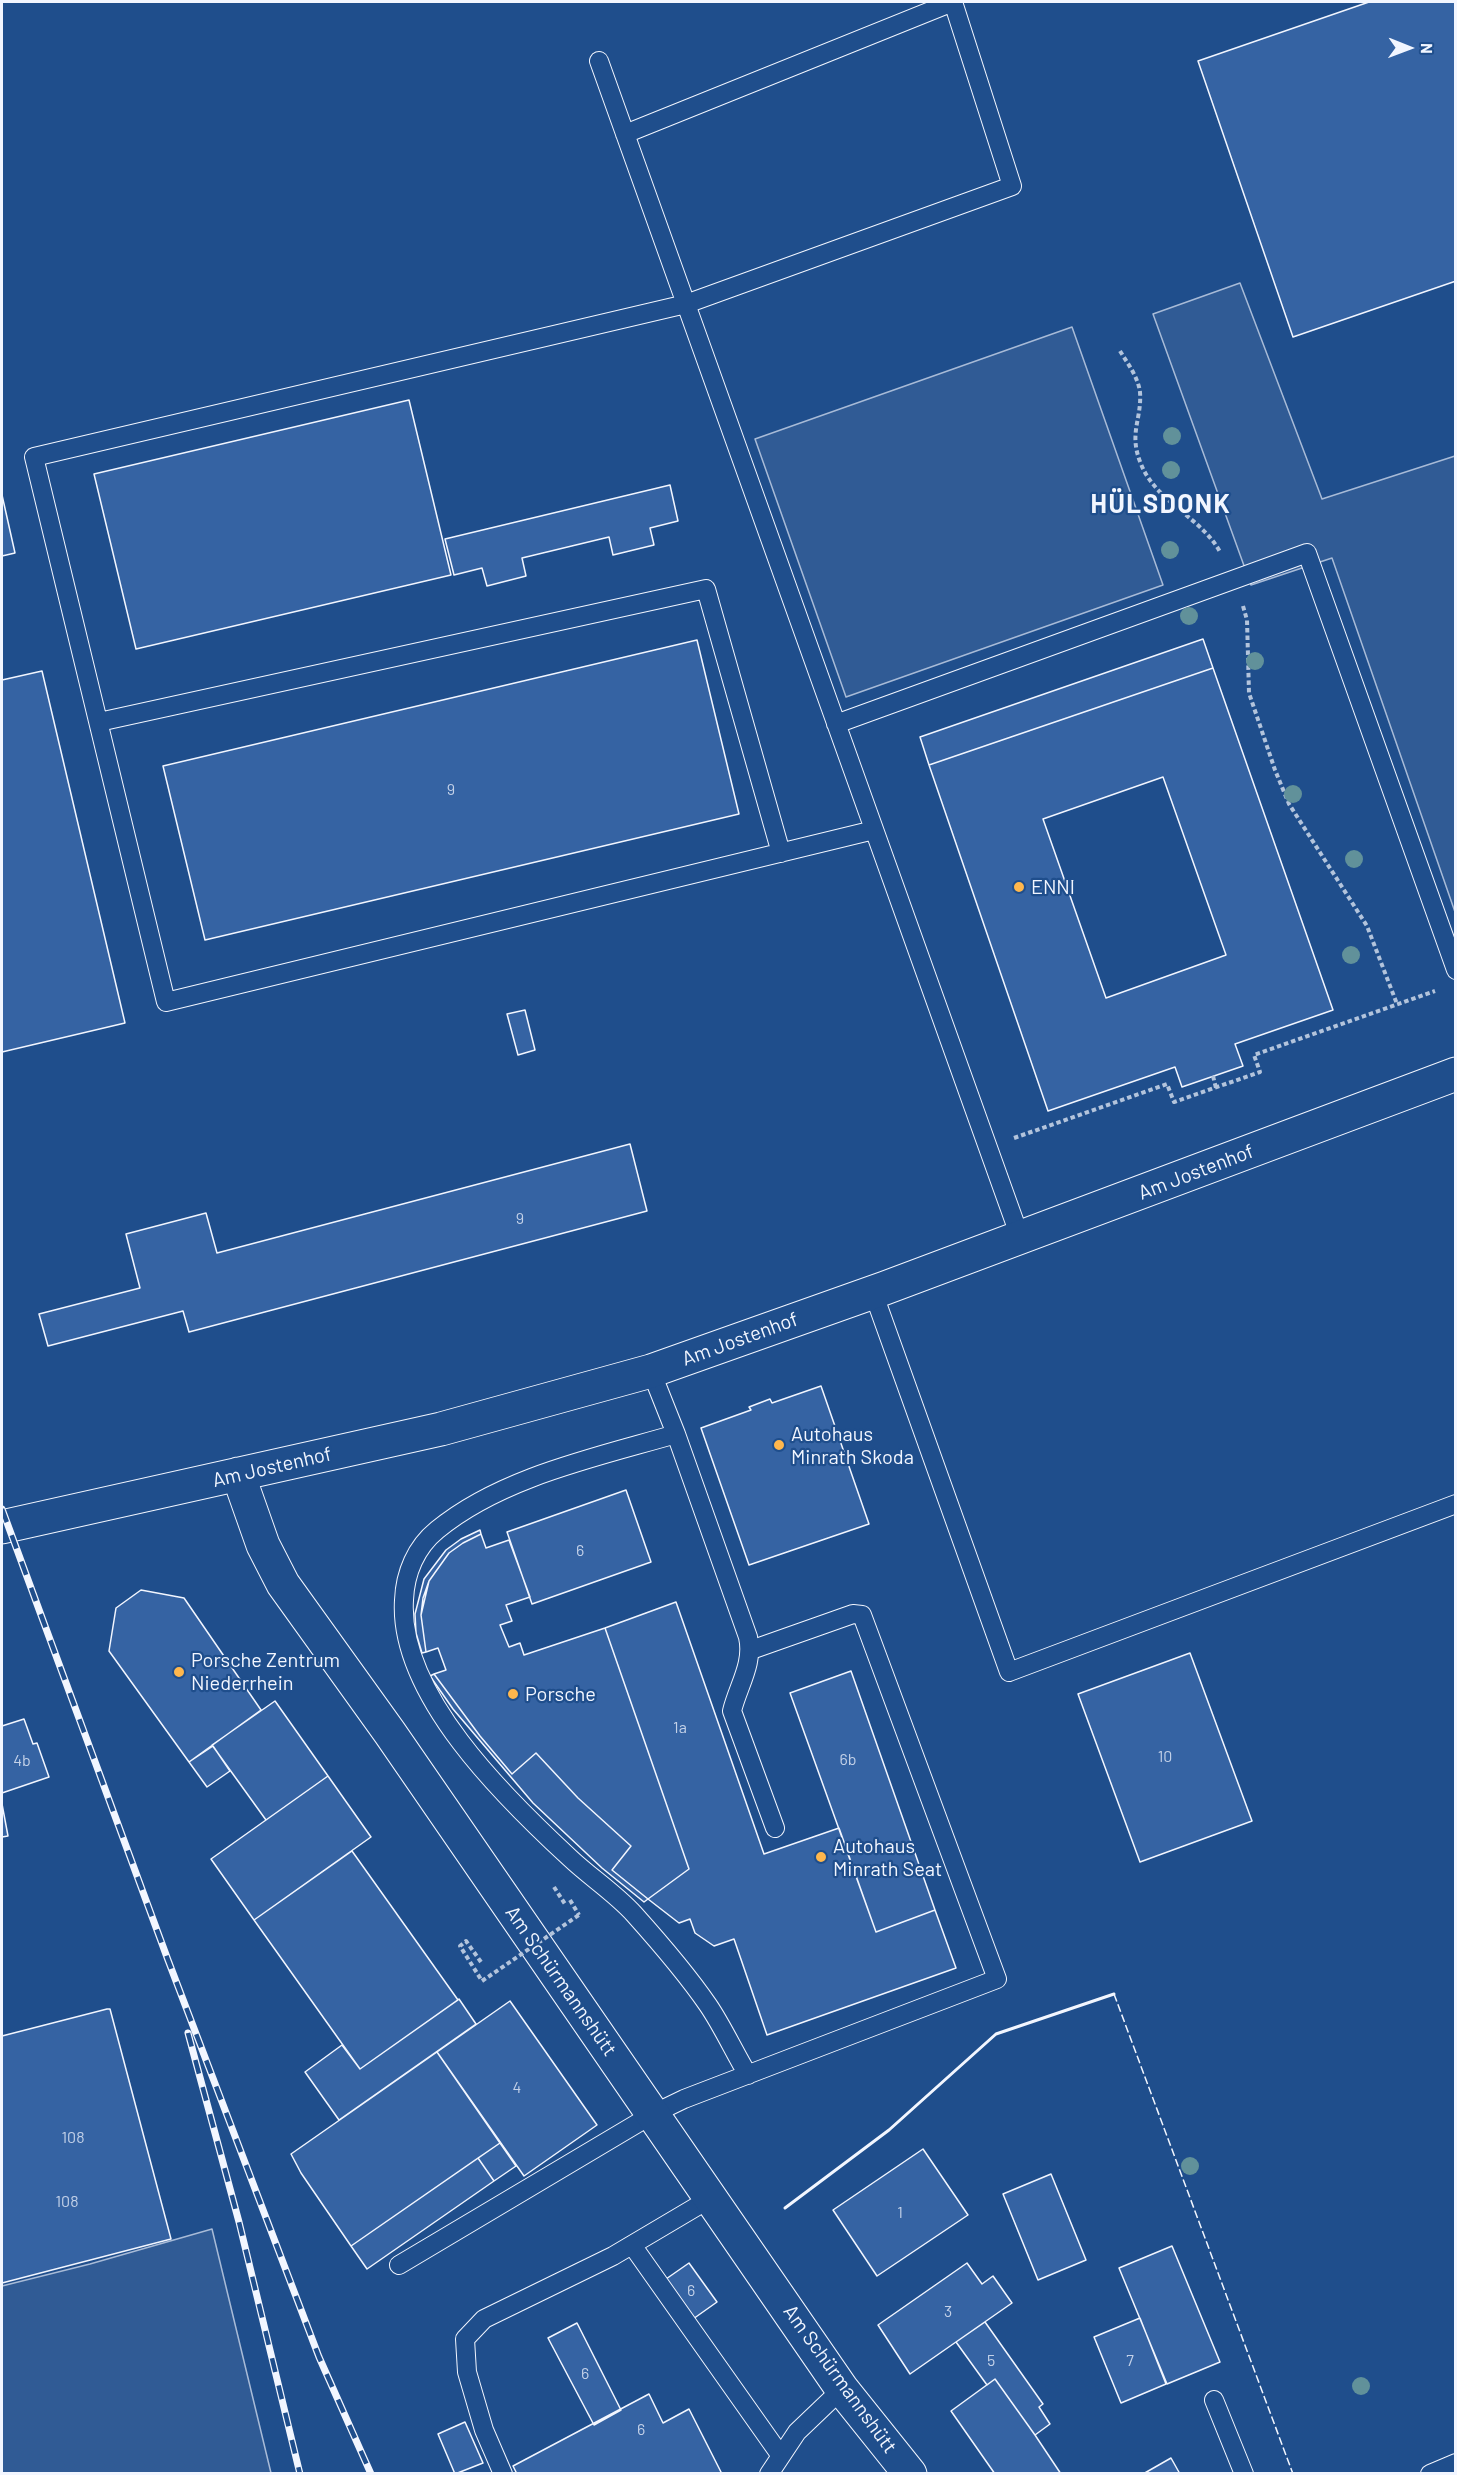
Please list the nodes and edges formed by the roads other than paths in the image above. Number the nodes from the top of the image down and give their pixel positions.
1 (599, 61) dead end
2 (625, 135) junction
3 (686, 304) junction
4 (99, 722) junction
5 (837, 724) junction
6 (874, 830) junction
7 (781, 853) junction
8 (1455, 970) edge
9 (1455, 1074) edge
10 (1020, 1237) junction
11 (873, 1292) junction
12 (651, 1371) junction
13 (676, 1434) junction
14 (238, 1474) junction
15 (1455, 1504) edge
16 (2, 1527) edge
17 (751, 1650) junction
18 (775, 1828) dead end
19 (747, 2075) junction
20 (653, 2114) junction
21 (711, 2198) junction
22 (632, 2245) junction
23 (399, 2265) dead end
24 (842, 2389) junction
25 (1214, 2400) dead end
26 (781, 2456) junction
27 (1455, 2463) edge
28 (503, 2474) edge
29 (769, 2474) edge
30 (910, 2474) edge
31 (1244, 2474) edge
32 (1430, 2474) edge

1 - 2 lane
2 - 3 lane
2 - 3 lane
3 - 4 lane
3 - 5 lane
4 - 7 lane
4 - 7 lane
5 - 6 lane
5 - 8 lane
6 - 7 lane
6 - 10 lane
9 - 10 street, Am Jostenhof
10 - 11 street, Am Jostenhof
11 - 12 street, Am Jostenhof
11 - 15 lane
12 - 13 lane
12 - 14 street, Am Jostenhof
13 - 17 lane
13 - 19 lane
14 - 16 street, Am Jostenhof
14 - 20 street, Am Schürmannshütt
17 - 18 lane
17 - 19 lane
19 - 20 lane
20 - 21 street, Am Schürmannshütt
20 - 23 lane
21 - 22 lane
21 - 24 street, Am Schürmannshütt
22 - 26 lane
22 - 28 lane
24 - 26 lane
24 - 30 street, Am Schürmannshütt
25 - 31 lane
26 - 29 lane
27 - 32 lane

